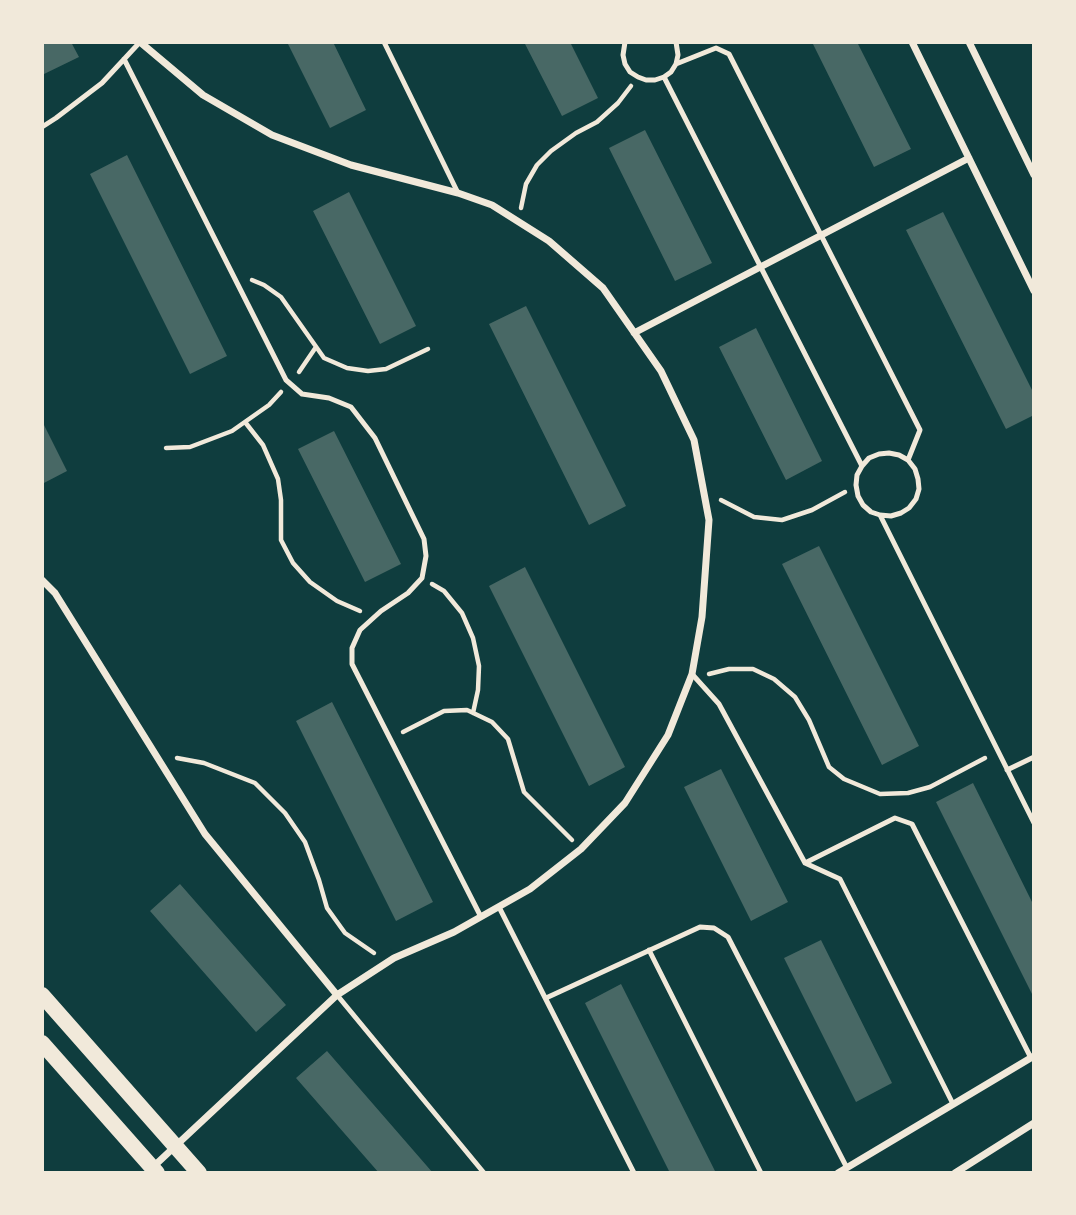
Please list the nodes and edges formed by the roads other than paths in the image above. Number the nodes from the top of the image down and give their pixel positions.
1 (140, 42) edge
2 (384, 42) edge
3 (676, 42) edge
4 (912, 42) edge
5 (968, 42) edge
6 (623, 44) edge
7 (124, 59) junction
8 (676, 64) junction
9 (663, 77) junction
10 (42, 127) edge
11 (969, 158) junction
12 (1034, 175) edge
13 (458, 193) junction
14 (821, 235) junction
15 (760, 267) junction
16 (1034, 291) edge
17 (634, 333) junction
18 (908, 460) junction
19 (862, 466) junction
20 (880, 515) junction
21 (42, 580) edge
22 (692, 674) junction
23 (1034, 757) edge
24 (1007, 770) junction
25 (1034, 823) edge
26 (805, 863) junction
27 (499, 906) junction
28 (481, 917) junction
29 (649, 950) junction
30 (42, 995) edge
31 (337, 995) junction
32 (546, 998) junction
33 (42, 1043) edge
34 (1033, 1057) edge
35 (953, 1104) junction
36 (1034, 1123) edge
37 (176, 1146) junction
38 (847, 1168) junction
39 (155, 1170) edge
40 (200, 1173) edge
41 (484, 1173) edge
42 (634, 1173) edge
43 (761, 1173) edge
44 (838, 1173) edge
45 (956, 1173) edge

1 - 7 lane
1 - 13 street
2 - 13 lane
3 - 8 lane
4 - 11 street
5 - 12 street
6 - 9 lane
7 - 10 lane
7 - 28 lane
8 - 9 lane
8 - 14 lane
9 - 15 lane
11 - 14 street
11 - 16 street
13 - 17 street
14 - 15 street
14 - 18 lane
15 - 17 street
15 - 19 lane
17 - 22 street
18 - 19 lane
18 - 20 lane
19 - 20 lane
20 - 24 lane
21 - 31 street
22 - 26 lane
22 - 27 street
23 - 24 lane
24 - 25 lane
26 - 34 lane
26 - 35 lane
27 - 28 street
27 - 32 lane
28 - 31 street
29 - 32 lane
29 - 38 lane
29 - 43 lane
30 - 37 main road
31 - 37 street
31 - 41 lane
32 - 42 lane
33 - 39 main road
34 - 35 street
35 - 38 street
36 - 45 street
37 - 39 street
37 - 40 main road
38 - 44 street

